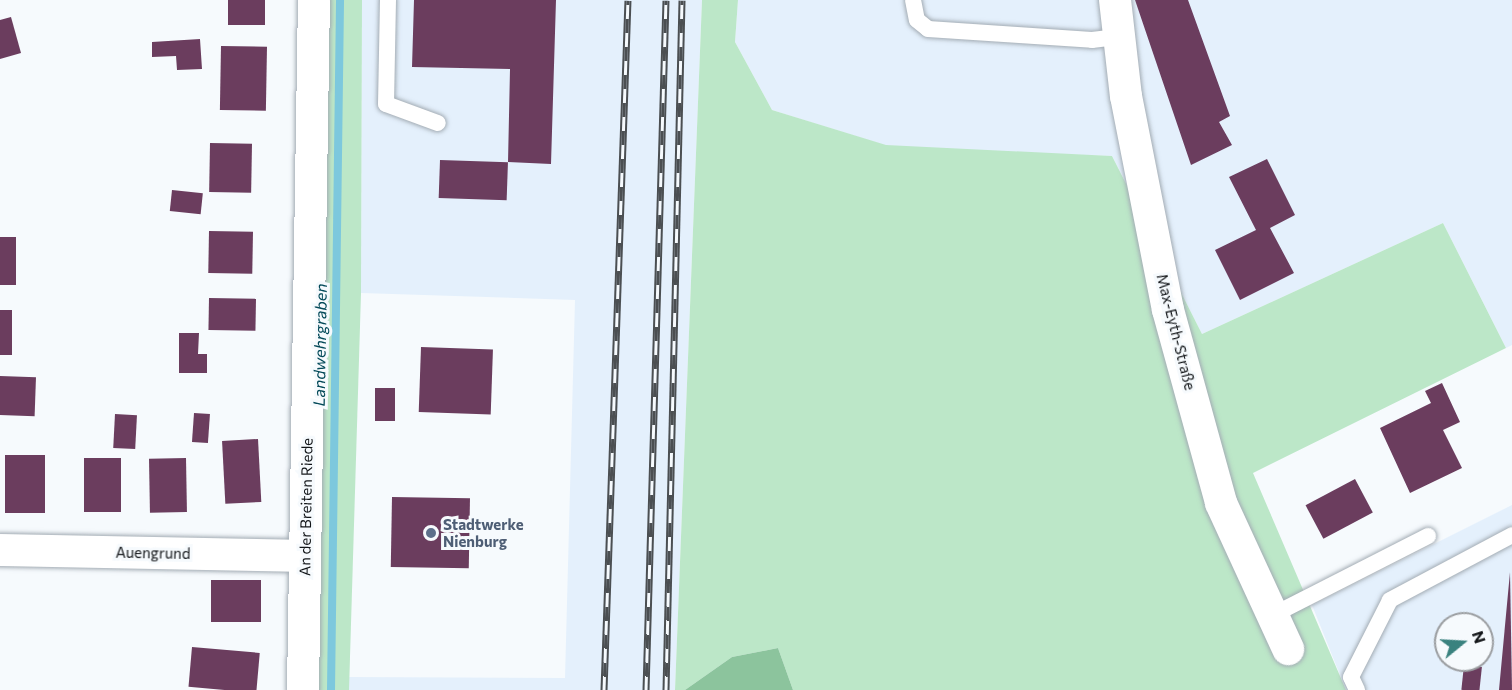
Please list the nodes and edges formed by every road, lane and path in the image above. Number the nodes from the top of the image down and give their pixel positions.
1 (314, 0) edge
2 (388, 0) edge
3 (913, 0) edge
4 (1115, 0) edge
5 (1118, 37) junction
6 (438, 123) dead end
7 (1512, 535) edge
8 (1428, 536) dead end
9 (0, 550) edge
10 (305, 556) junction
11 (1273, 615) junction
12 (1288, 649) dead end
13 (303, 690) edge
14 (1357, 690) edge

1 - 10 street, An der Breiten Riede
2 - 6 lane
3 - 5 lane
4 - 5 street, Max-Eyth-Straße
5 - 11 street, Max-Eyth-Straße
7 - 14 lane
8 - 11 lane
9 - 10 street, Auengrund
10 - 13 street, An der Breiten Riede
11 - 12 street, Max-Eyth-Straße

